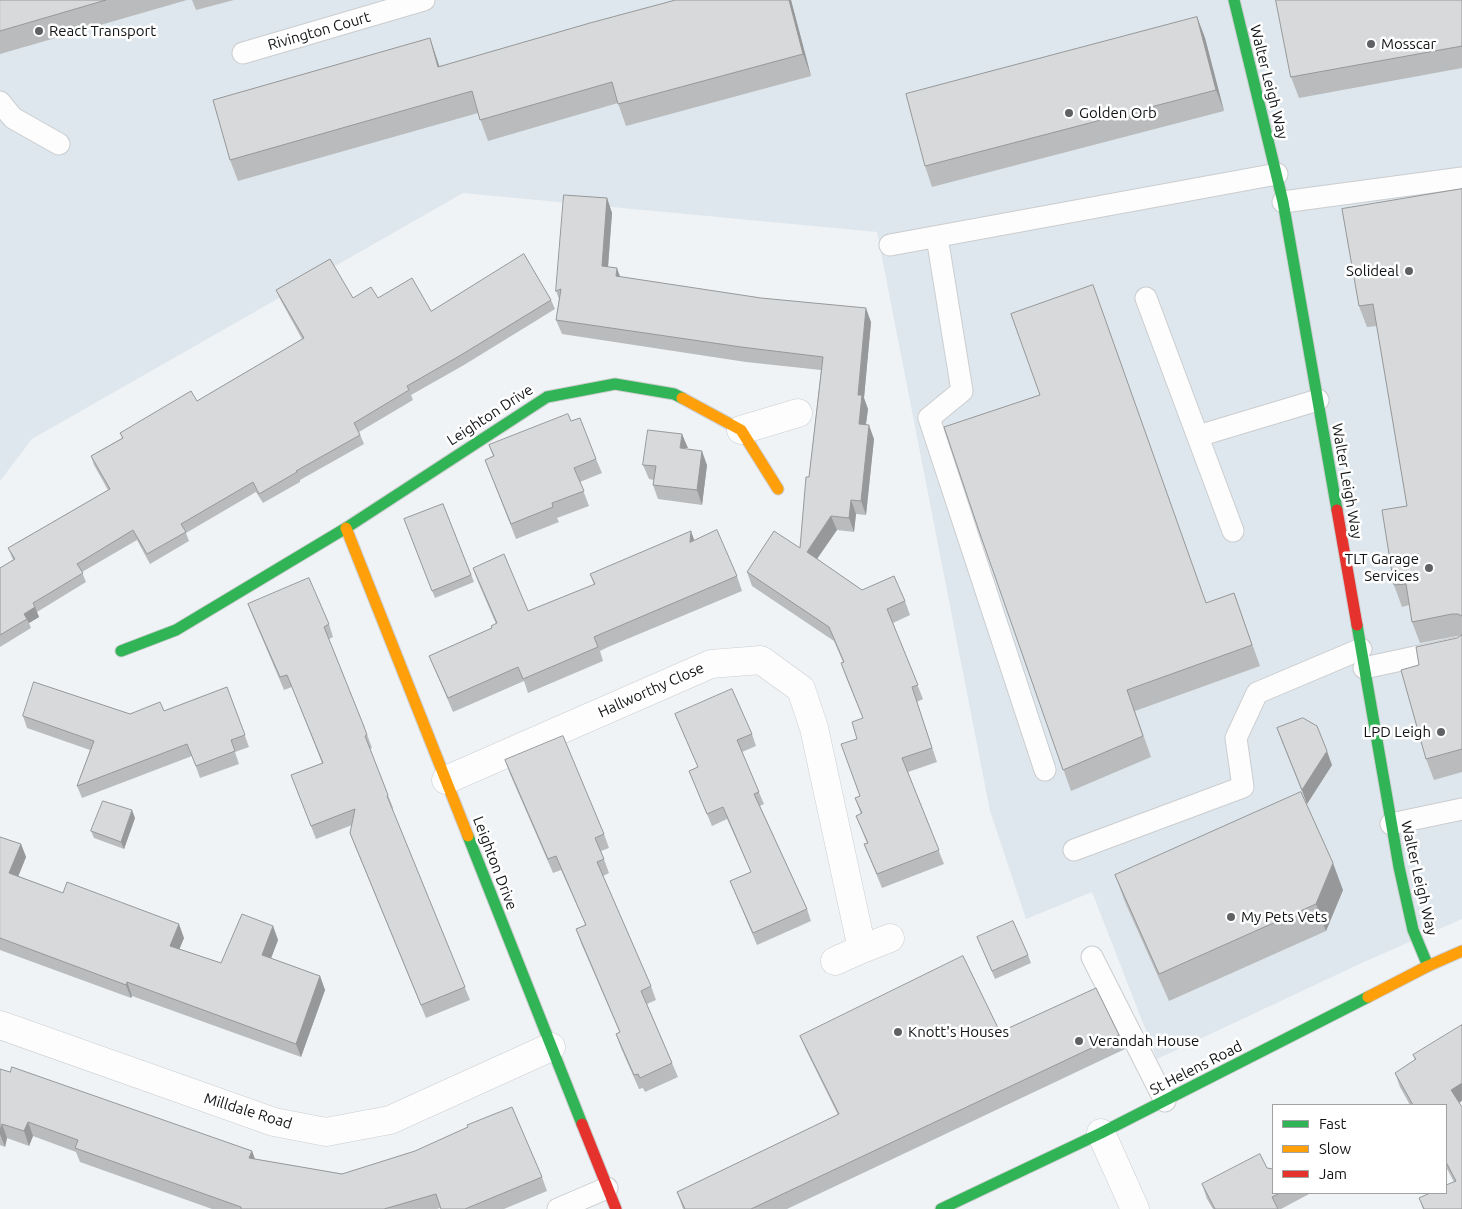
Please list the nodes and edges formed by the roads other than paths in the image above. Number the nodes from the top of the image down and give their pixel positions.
1 (424, 0) edge
2 (1234, 0) edge
3 (243, 53) dead end
4 (0, 102) edge
5 (59, 144) dead end
6 (1277, 174) junction
7 (1462, 178) edge
8 (1283, 202) junction
9 (938, 237) junction
10 (890, 245) dead end
11 (1146, 298) dead end
12 (1318, 400) junction
13 (798, 413) dead end
14 (741, 430) junction
15 (1198, 436) junction
16 (778, 489) dead end
17 (346, 528) junction
18 (1233, 530) dead end
19 (1462, 646) edge
20 (121, 651) dead end
21 (1362, 658) junction
22 (1046, 770) dead end
23 (446, 780) junction
24 (1462, 809) edge
25 (1391, 824) junction
26 (1074, 850) dead end
27 (890, 938) dead end
28 (862, 949) junction
29 (1462, 951) edge
30 (1092, 957) dead end
31 (835, 961) dead end
32 (1428, 966) junction
33 (0, 1025) edge
34 (551, 1047) junction
35 (1165, 1101) junction
36 (1101, 1133) junction
37 (607, 1188) junction
38 (558, 1209) edge
39 (616, 1209) edge
40 (942, 1209) edge
41 (1136, 1209) edge

1 - 3 lane, Rivington Court
2 - 6 street, Walter Leigh Way
4 - 5 lane
6 - 8 street, Walter Leigh Way
6 - 9 lane
7 - 8 lane
8 - 12 street, Walter Leigh Way
9 - 10 lane
9 - 22 lane
11 - 15 lane
12 - 15 lane
12 - 21 street, Walter Leigh Way
13 - 14 street
14 - 16 street, Leighton Drive
14 - 17 street, Leighton Drive
15 - 18 lane
17 - 20 street, Leighton Drive
17 - 23 street, Leighton Drive
19 - 21 lane
21 - 25 street, Walter Leigh Way
21 - 26 lane
23 - 28 street, Hallworthy Close
23 - 34 street, Leighton Drive
24 - 25 lane
25 - 32 street, Walter Leigh Way
27 - 28 street
28 - 31 street
29 - 32 street, St Helens Road
30 - 35 lane
32 - 35 street, St Helens Road
33 - 34 street, Milldale Road
34 - 37 street, Leighton Drive
35 - 36 street, St Helens Road
36 - 40 street, St Helens Road
36 - 41 street
37 - 38 lane
37 - 39 street, Leighton Drive

